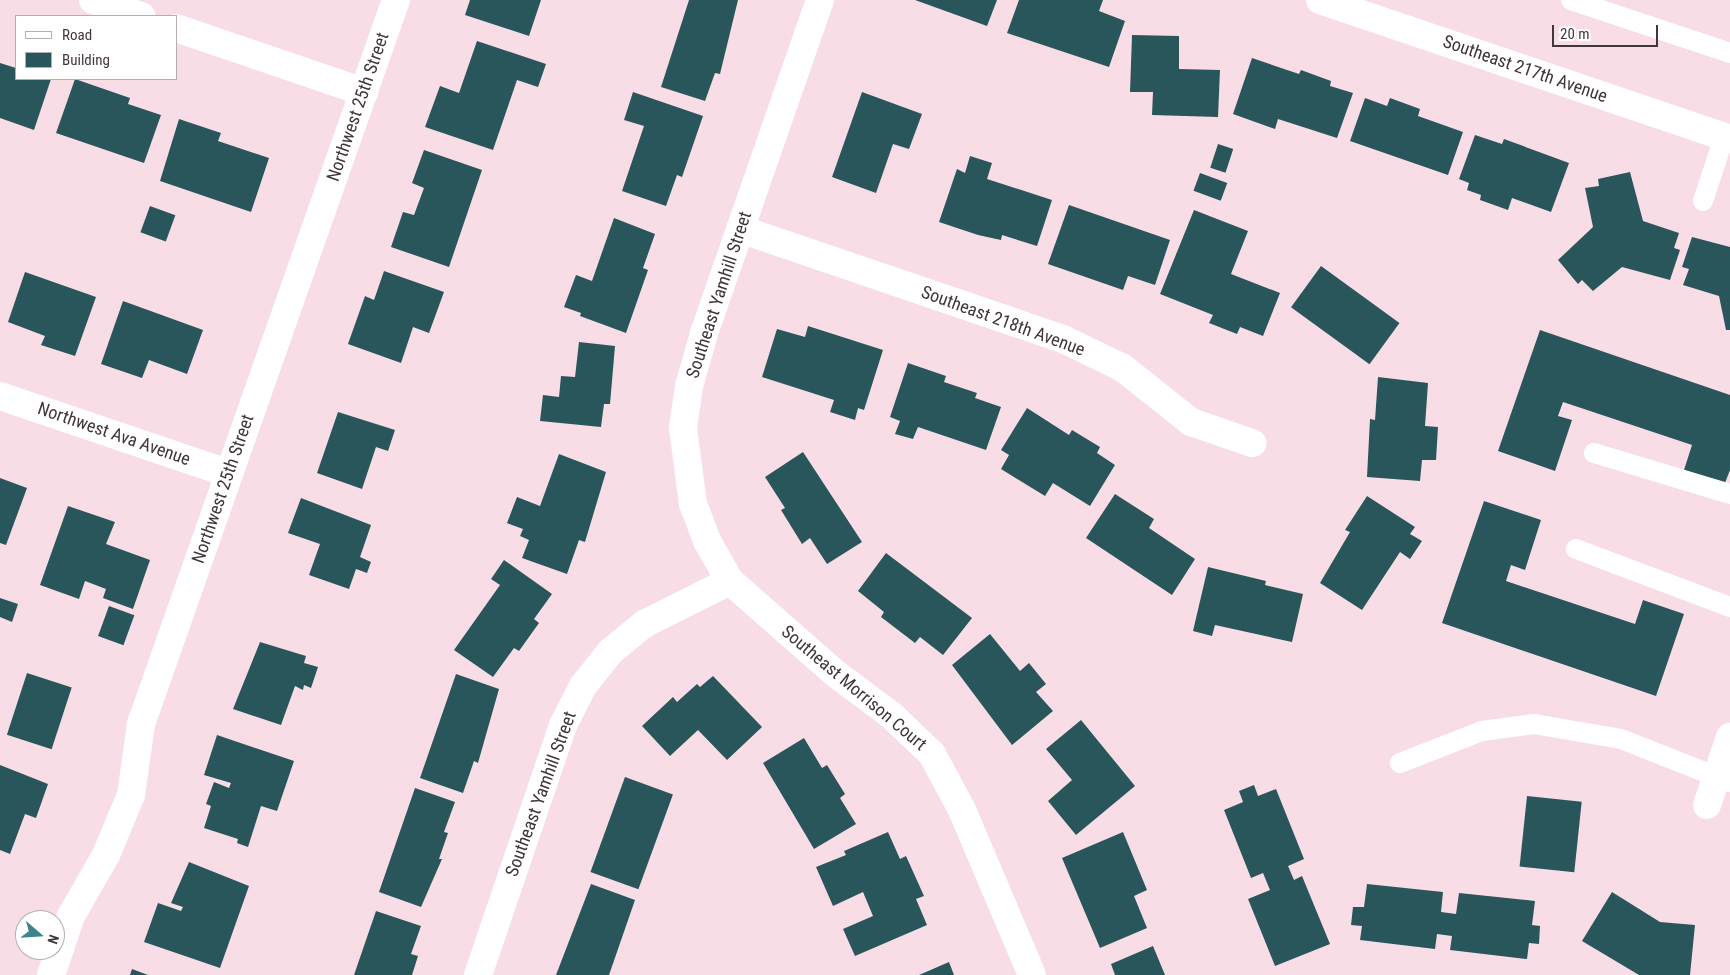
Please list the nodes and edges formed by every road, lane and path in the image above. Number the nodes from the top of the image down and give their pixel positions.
1 (93, 0) edge
2 (396, 0) edge
3 (820, 0) edge
4 (1320, 0) edge
5 (1572, 0) edge
6 (138, 15) edge
7 (178, 29) edge
8 (1730, 54) edge
9 (364, 92) junction
10 (1727, 138) edge
11 (1703, 201) dead end
12 (740, 228) junction
13 (0, 396) edge
14 (1252, 443) dead end
15 (1594, 453) dead end
16 (228, 473) junction
17 (1730, 494) edge
18 (1576, 549) dead end
19 (730, 581) junction
20 (1730, 607) edge
21 (1730, 737) edge
22 (1400, 764) dead end
23 (1723, 780) edge
24 (1707, 805) dead end
25 (51, 975) edge
26 (478, 975) edge
27 (1032, 975) edge

1 - 6 street
2 - 9 street, Northwest 25th Street
3 - 12 street, Southeast Yamhill Street
4 - 10 street, Southeast 217th Avenue
5 - 8 lane
7 - 9 street
9 - 16 street, Northwest 25th Street
10 - 11 lane
12 - 14 street, Southeast 218th Avenue
12 - 19 street, Southeast Yamhill Street
13 - 16 street, Northwest Ava Avenue
15 - 17 lane
16 - 25 street, Northwest 25th Street
18 - 20 lane
19 - 26 street, Southeast Yamhill Street
19 - 27 street, Southeast Morrison Court
21 - 23 street
22 - 23 lane
23 - 24 street

